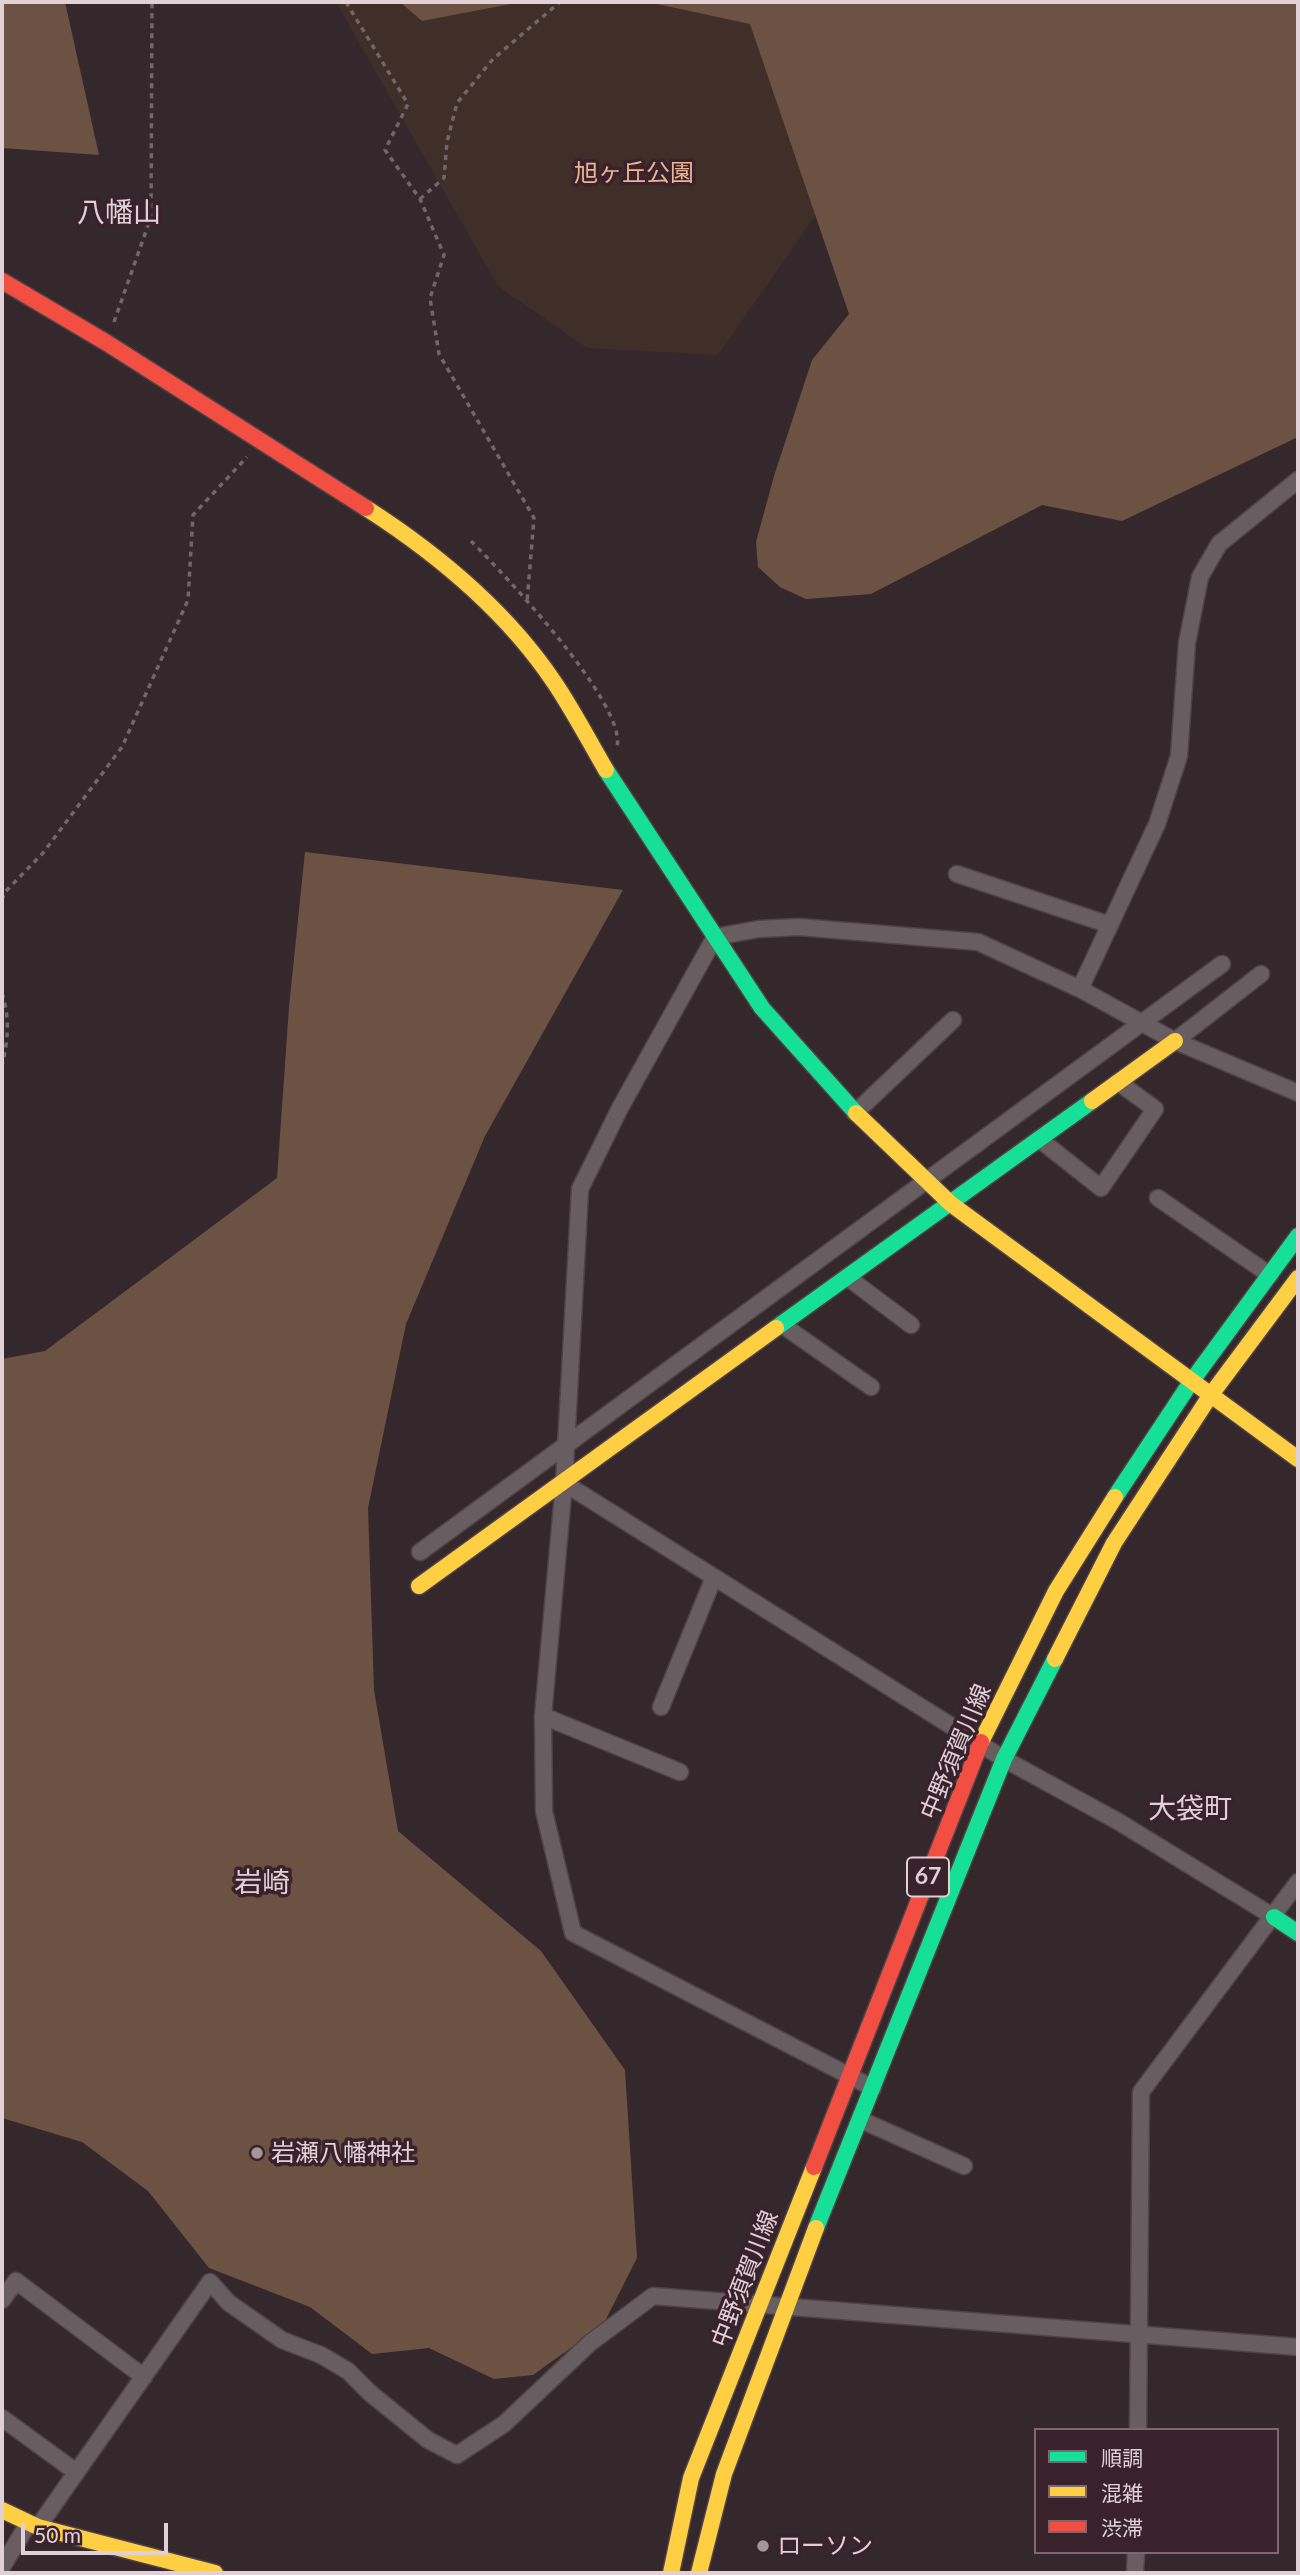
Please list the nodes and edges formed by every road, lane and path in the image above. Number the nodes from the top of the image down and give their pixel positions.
1 (152, 2) edge
2 (346, 2) edge
3 (560, 2) edge
4 (420, 199) junction
5 (2, 281) edge
6 (107, 343) junction
7 (262, 440) junction
8 (1298, 480) edge
9 (527, 602) dead end
10 (957, 874) dead end
11 (2, 900) edge
12 (1110, 925) junction
13 (715, 937) junction
14 (1222, 964) dead end
15 (1261, 974) dead end
16 (1080, 989) junction
17 (2, 993) edge
18 (953, 1020) dead end
19 (1142, 1023) junction
20 (1175, 1041) junction
21 (2, 1066) edge
22 (1118, 1082) junction
23 (1298, 1093) edge
24 (855, 1112) junction
25 (1039, 1139) junction
26 (927, 1181) junction
27 (1158, 1198) dead end
28 (951, 1204) junction
29 (1298, 1236) edge
30 (1270, 1275) junction
31 (847, 1278) junction
32 (1298, 1278) edge
33 (781, 1324) junction
34 (911, 1325) dead end
35 (1191, 1382) junction
36 (871, 1387) dead end
37 (1210, 1396) junction
38 (566, 1443) junction
39 (1298, 1459) edge
40 (564, 1483) junction
41 (420, 1552) dead end
42 (714, 1577) junction
43 (419, 1586) dead end
44 (661, 1707) dead end
45 (543, 1716) junction
46 (980, 1744) junction
47 (1004, 1759) junction
48 (681, 1772) dead end
49 (1298, 1882) edge
50 (1273, 1917) junction
51 (1298, 1933) edge
52 (848, 2078) junction
53 (873, 2088) junction
54 (861, 2120) junction
55 (964, 2166) dead end
56 (2, 2300) edge
57 (758, 2306) junction
58 (784, 2308) junction
59 (1140, 2336) junction
60 (1298, 2347) edge
61 (144, 2376) junction
62 (2, 2418) edge
63 (1138, 2428) edge
64 (76, 2472) junction
65 (2, 2510) edge
66 (33, 2525) junction
67 (1136, 2554) edge
68 (2, 2567) edge
69 (215, 2573) edge
70 (671, 2573) edge
71 (699, 2573) edge
72 (1135, 2573) edge

1 - 6 path
2 - 4 path
3 - 4 path
4 - 9 path
5 - 6 main road
6 - 7 main road
7 - 11 path
7 - 13 main road
8 - 12 street
10 - 12 street
12 - 16 street
13 - 16 street
13 - 24 main road
13 - 38 street
14 - 19 street
15 - 20 street
16 - 19 street
17 - 21 path
18 - 24 street
19 - 20 street
19 - 26 street
20 - 22 main road
20 - 23 street
22 - 25 main road
22 - 25 street
24 - 26 main road
25 - 28 main road
26 - 28 main road
26 - 38 street
27 - 30 street
28 - 31 main road
28 - 35 main road
29 - 30 main road, 中野須賀川線 / 67
30 - 35 main road, 中野須賀川線 / 67
31 - 33 main road
31 - 34 street
32 - 37 main road, 中野須賀川線 / 67
33 - 36 street
33 - 40 main road
35 - 37 main road
35 - 46 main road, 中野須賀川線 / 67
37 - 39 main road
37 - 47 main road, 中野須賀川線 / 67
38 - 40 street
38 - 41 street
40 - 42 street
40 - 43 main road
40 - 45 street
42 - 44 street
42 - 46 street
45 - 48 street
45 - 52 street
46 - 47 street
46 - 52 main road, 中野須賀川線 / 67
47 - 50 street
47 - 53 main road, 中野須賀川線 / 67
49 - 50 street
50 - 51 main road
50 - 59 street
52 - 53 street
52 - 57 main road, 中野須賀川線 / 67
53 - 54 main road, 中野須賀川線 / 67
54 - 55 street
54 - 58 main road, 中野須賀川線 / 67
56 - 61 street
57 - 58 street
57 - 61 street
57 - 70 main road, 中野須賀川線 / 67
58 - 59 street
58 - 71 main road, 中野須賀川線 / 67
59 - 60 street
59 - 63 street
61 - 64 street
62 - 64 street
64 - 66 street
65 - 66 main road
66 - 68 street
66 - 69 main road
67 - 72 street

